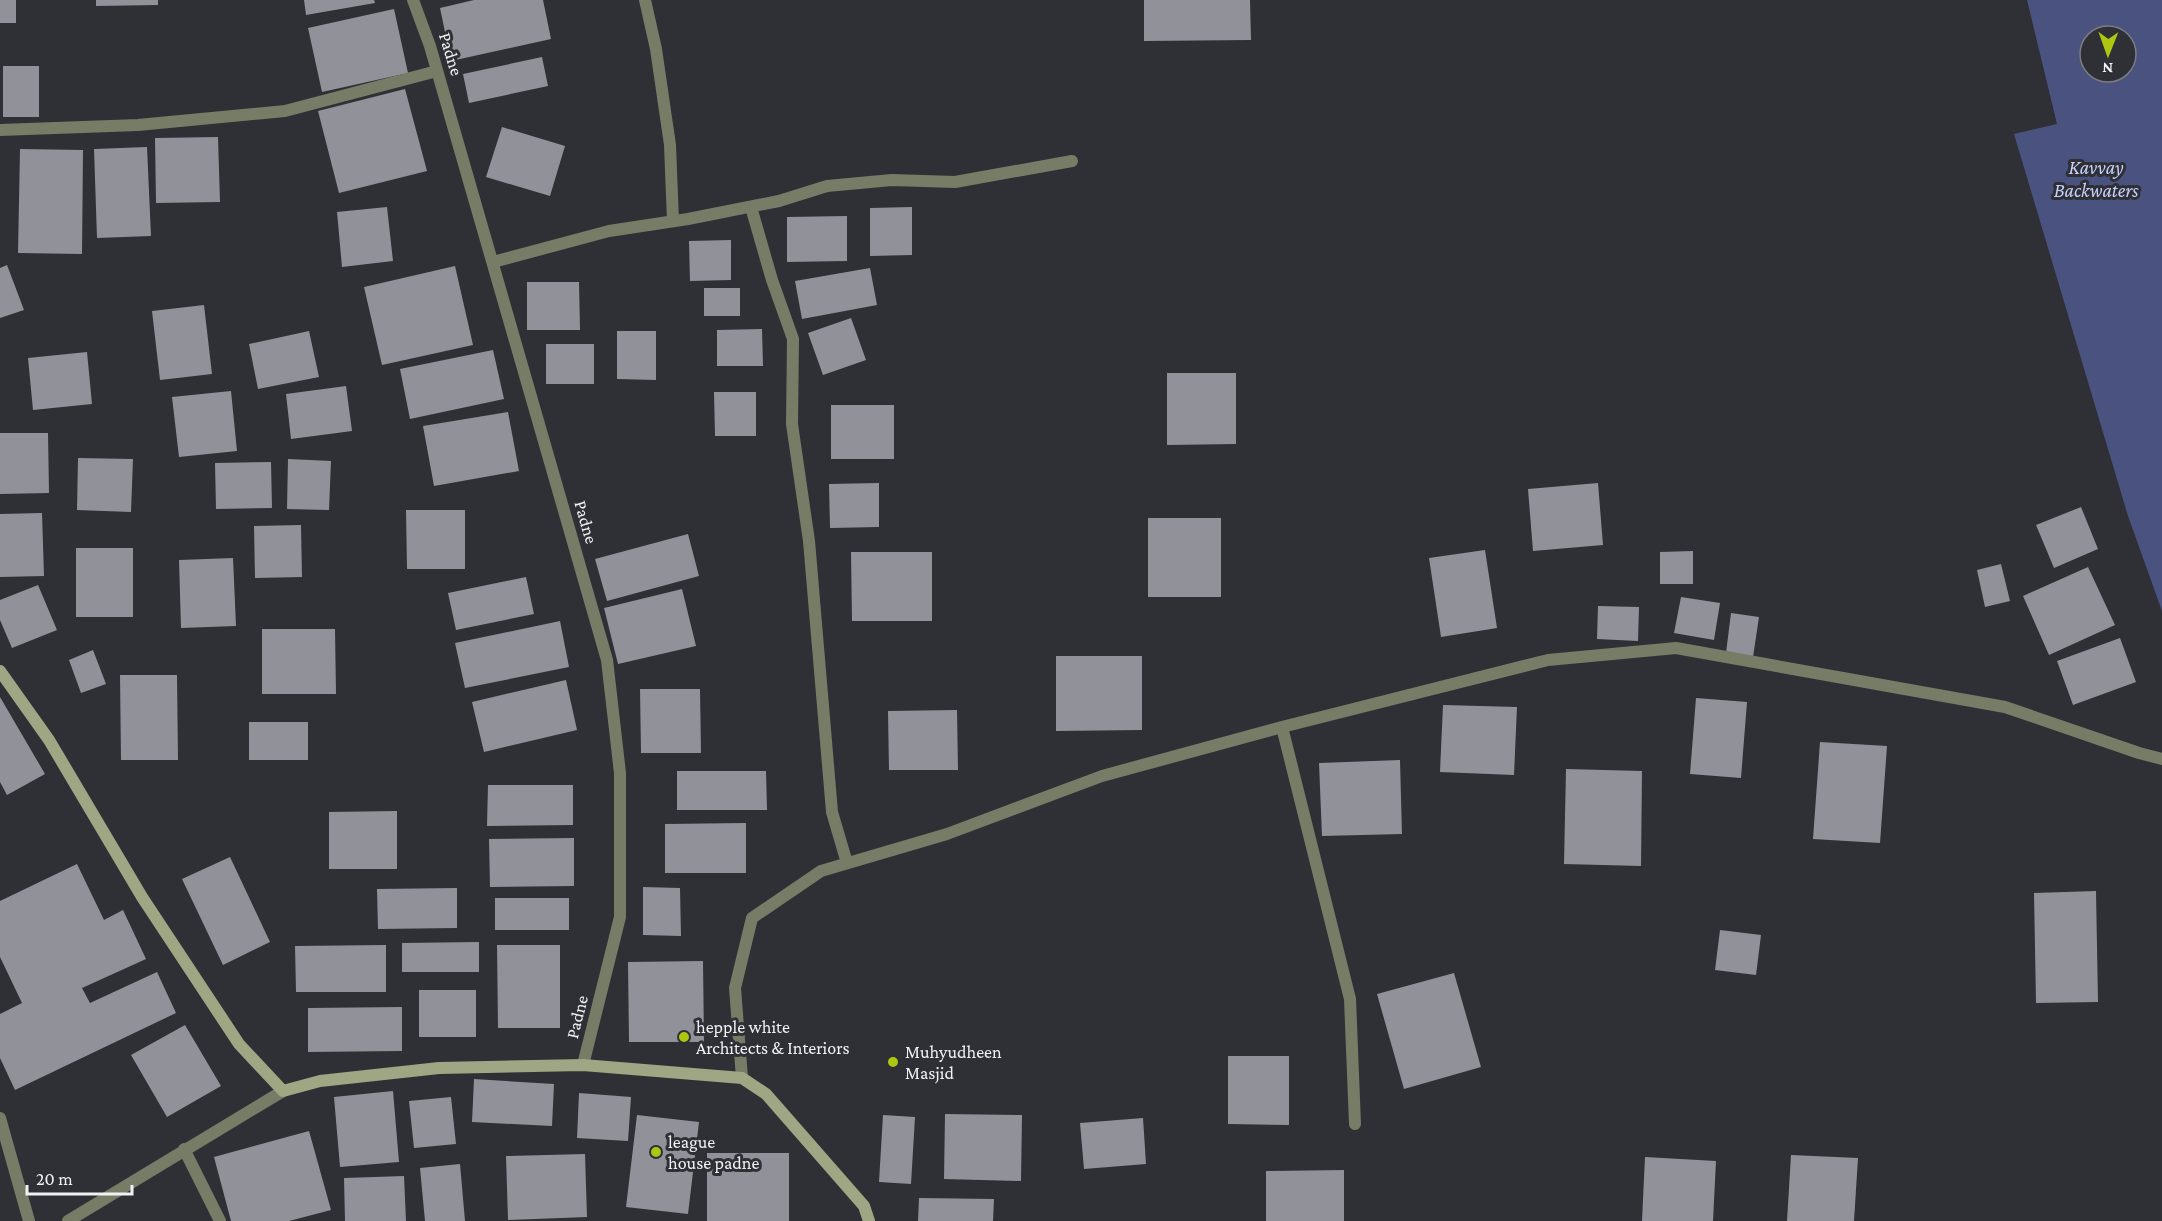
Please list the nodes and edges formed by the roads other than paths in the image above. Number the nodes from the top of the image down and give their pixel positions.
1 (413, 0) edge
2 (645, 0) edge
3 (437, 71) junction
4 (0, 130) edge
5 (1072, 161) dead end
6 (751, 207) junction
7 (672, 221) junction
8 (493, 262) junction
9 (0, 671) edge
10 (1282, 727) junction
11 (2162, 759) edge
12 (847, 863) junction
13 (583, 1065) junction
14 (742, 1078) junction
15 (283, 1091) junction
16 (0, 1118) edge
17 (1355, 1124) dead end
18 (184, 1149) junction
19 (29, 1221) edge
20 (68, 1221) edge
21 (220, 1221) edge
22 (869, 1221) edge

1 - 3 street, Padne
2 - 7 street
3 - 4 street
3 - 8 street, Padne
5 - 6 street
6 - 7 street
6 - 12 street
7 - 8 street
8 - 13 street, Padne
9 - 15 main road
10 - 11 street
10 - 12 street
10 - 17 street
12 - 14 street
13 - 14 main road
13 - 15 main road
14 - 22 main road
15 - 18 street
16 - 19 street
18 - 20 street
18 - 21 street

